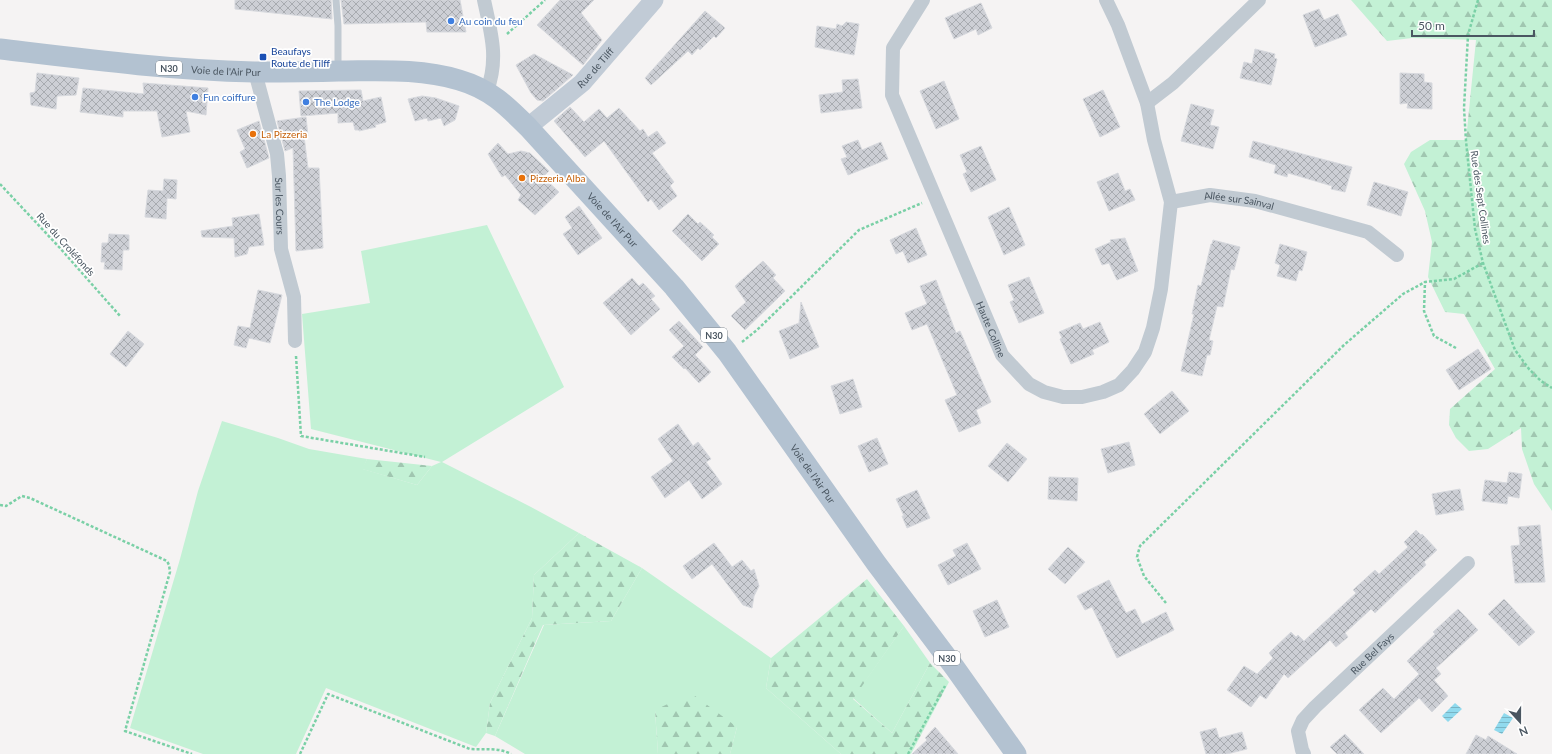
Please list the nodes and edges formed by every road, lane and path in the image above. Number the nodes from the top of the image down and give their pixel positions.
1 (336, 0) edge
2 (484, 0) edge
3 (544, 0) edge
4 (654, 0) edge
5 (923, 0) edge
6 (1106, 0) edge
7 (1259, 0) edge
8 (1478, 0) edge
9 (492, 42) junction
10 (0, 49) edge
11 (338, 71) junction
12 (256, 72) junction
13 (487, 91) junction
14 (1146, 103) junction
15 (528, 127) junction
16 (0, 184) edge
17 (936, 197) junction
18 (1171, 202) junction
19 (1397, 255) dead end
20 (1483, 263) junction
21 (1425, 282) junction
22 (120, 316) dead end
23 (295, 341) joint
24 (1456, 348) dead end
25 (727, 352) junction
26 (1552, 388) edge
27 (425, 457) dead end
28 (0, 505) edge
29 (1468, 563) dead end
30 (1166, 603) dead end
31 (954, 668) junction
32 (192, 754) edge
33 (300, 754) edge
34 (511, 754) edge
35 (908, 754) edge
36 (1016, 754) edge
37 (1304, 754) edge

1 - 11 lane
2 - 9 street
3 - 9 path
4 - 15 main road, Rue de Tilff
5 - 17 street, Haute Colline
6 - 14 street
7 - 14 street
8 - 20 path, Rue des Sept Collines
9 - 13 street
10 - 12 main road, Voie de l'Air Pur / N30
11 - 12 main road, Voie de l'Air Pur / N30
11 - 13 main road, Voie de l'Air Pur / N30
12 - 23 street, Sur les Cours
13 - 15 main road, Voie de l'Air Pur / N30
14 - 18 street
15 - 25 main road, Voie de l'Air Pur / N30
16 - 22 path, Rue du Croléfonds
17 - 18 street, Haute Colline
17 - 25 path
18 - 19 street, Allée sur Sainval
20 - 21 path
20 - 26 path, Rue des Sept Collines
21 - 24 path
21 - 30 path
23 - 27 path
25 - 31 main road, Voie de l'Air Pur / N30
28 - 32 path
29 - 37 street, Rue Bel Fays
31 - 35 path
31 - 36 main road, Voie de l'Air Pur / N30
33 - 34 path

